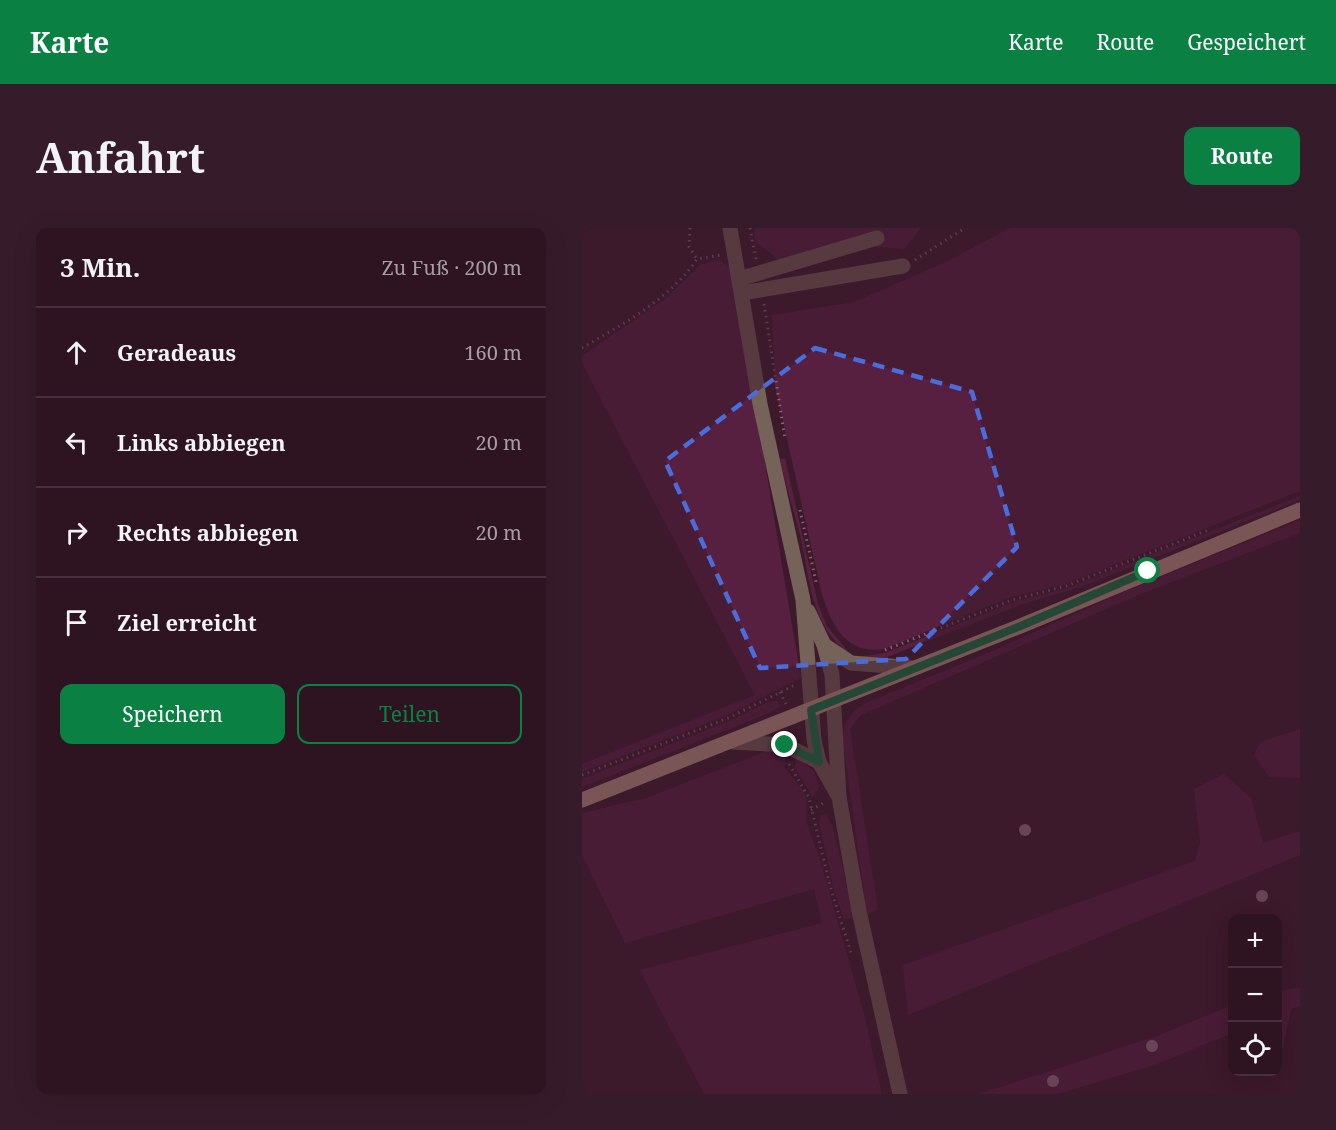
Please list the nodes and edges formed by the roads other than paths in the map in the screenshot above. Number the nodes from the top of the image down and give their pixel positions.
1 (730, 228) edge
2 (877, 238) dead end
3 (903, 266) road end
4 (740, 286) junction
5 (1300, 510) edge
6 (802, 600) junction
7 (824, 645) junction
8 (914, 668) junction
9 (834, 701) junction
10 (811, 710) junction
11 (734, 741) junction
12 (819, 762) junction
13 (839, 797) junction
14 (582, 800) edge
15 (900, 1094) edge

1 - 4 street
2 - 4 street
3 - 4 street
4 - 6 street
5 - 8 main road
6 - 7 street
6 - 10 street
7 - 8 street
7 - 9 street
8 - 9 main road
9 - 10 main road
9 - 13 street
10 - 11 main road
10 - 12 street
11 - 12 street
11 - 14 main road
12 - 13 street
13 - 15 street

